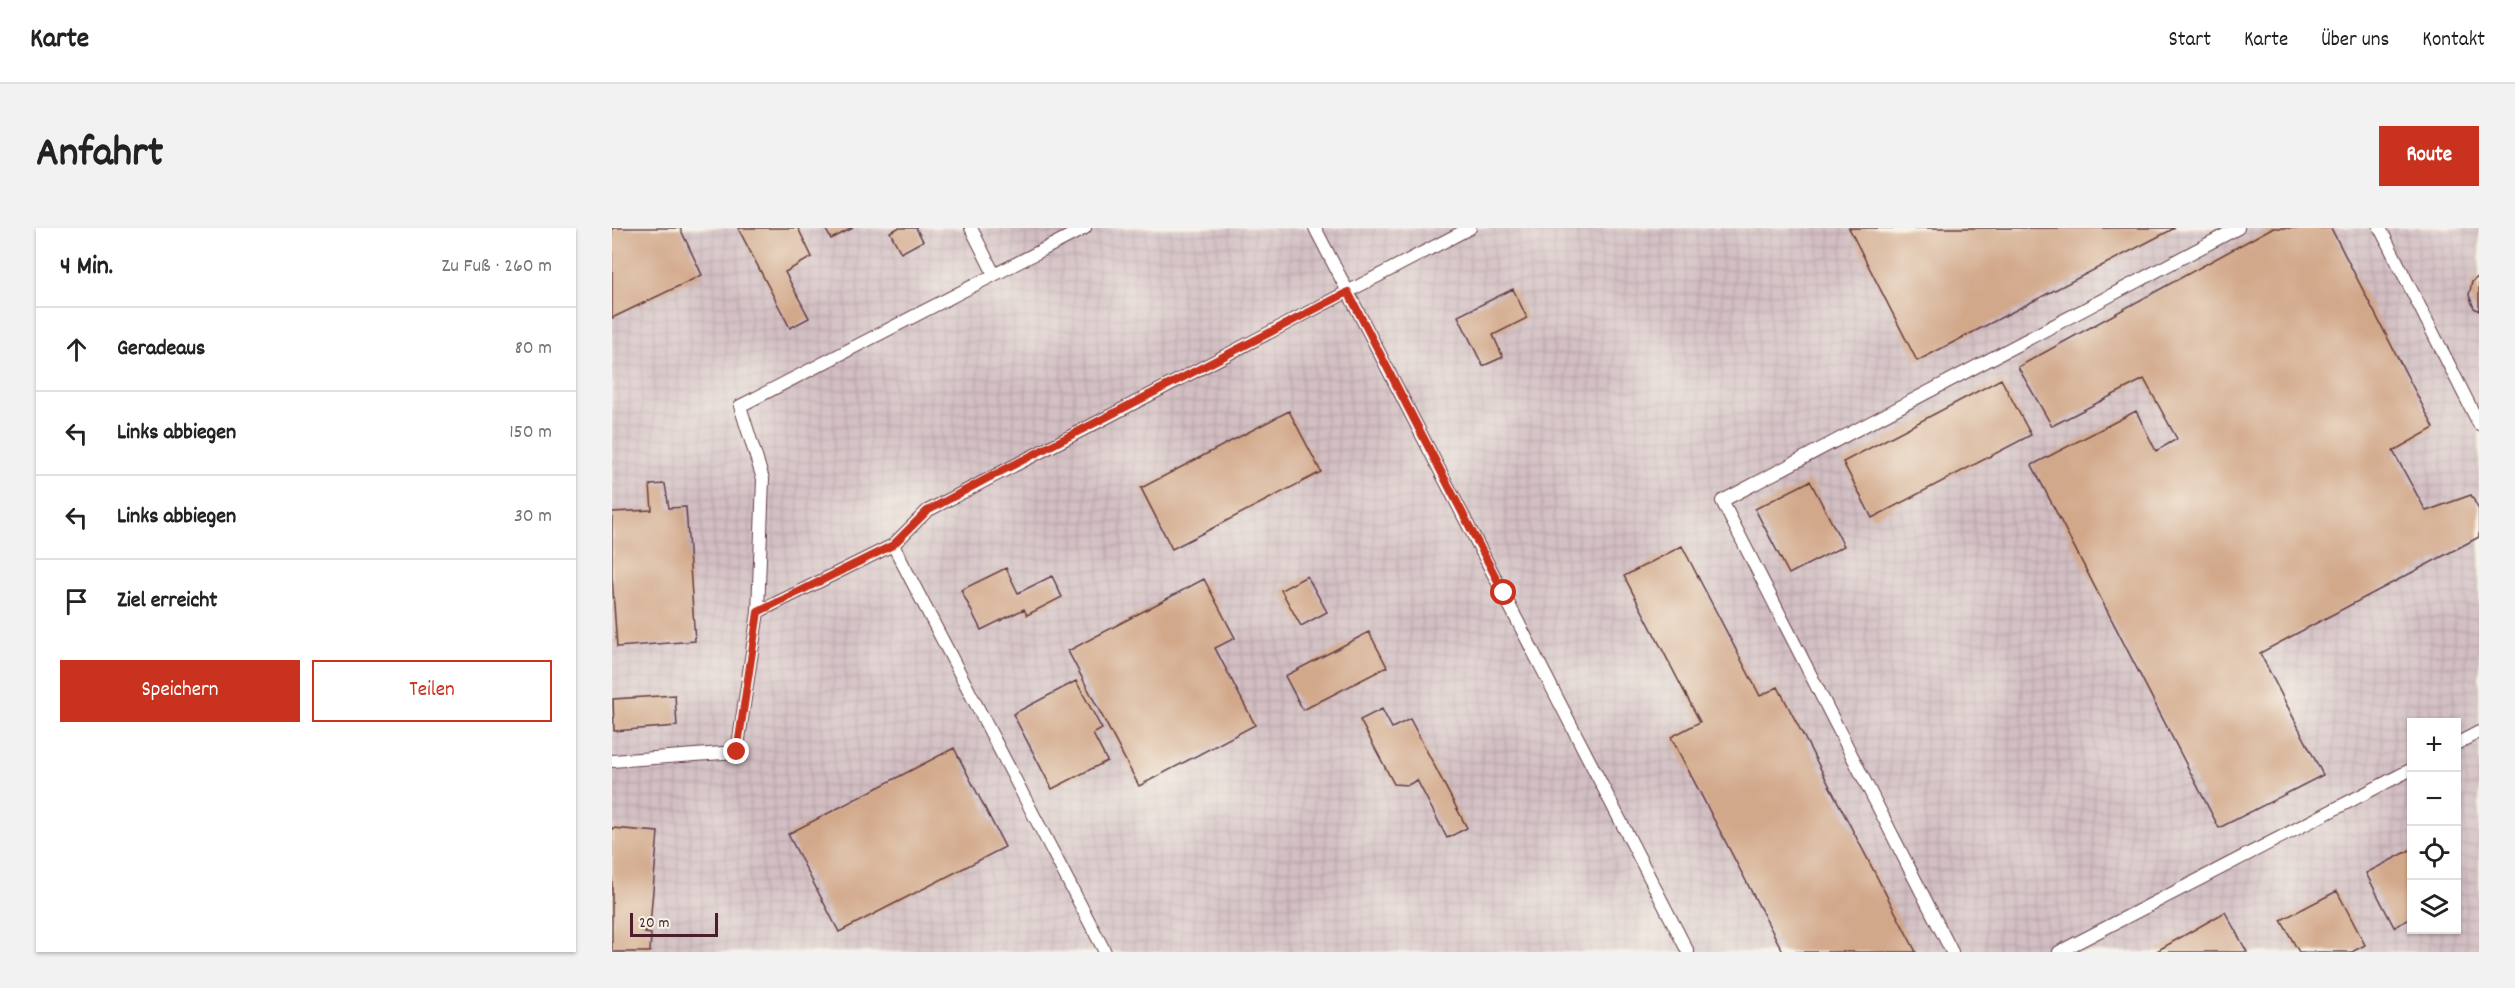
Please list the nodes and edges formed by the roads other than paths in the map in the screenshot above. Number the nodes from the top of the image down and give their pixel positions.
1 (970, 228) edge
2 (1085, 228) edge
3 (1315, 228) edge
4 (1470, 228) edge
5 (2238, 228) edge
6 (2380, 228) edge
7 (994, 274) junction
8 (1348, 292) junction
9 (2479, 424) edge
10 (893, 545) junction
11 (758, 612) junction
12 (2479, 732) edge
13 (2461, 742) edge
14 (612, 761) edge
15 (2407, 772) edge
16 (1105, 952) edge
17 (1688, 952) edge
18 (1952, 952) edge
19 (2059, 952) edge

1 - 7 lane
2 - 7 lane
3 - 8 lane
4 - 8 lane
5 - 18 lane
6 - 9 lane
7 - 11 lane
8 - 10 lane
8 - 17 lane
10 - 11 lane
10 - 16 lane
11 - 14 lane
12 - 13 lane
15 - 19 lane

